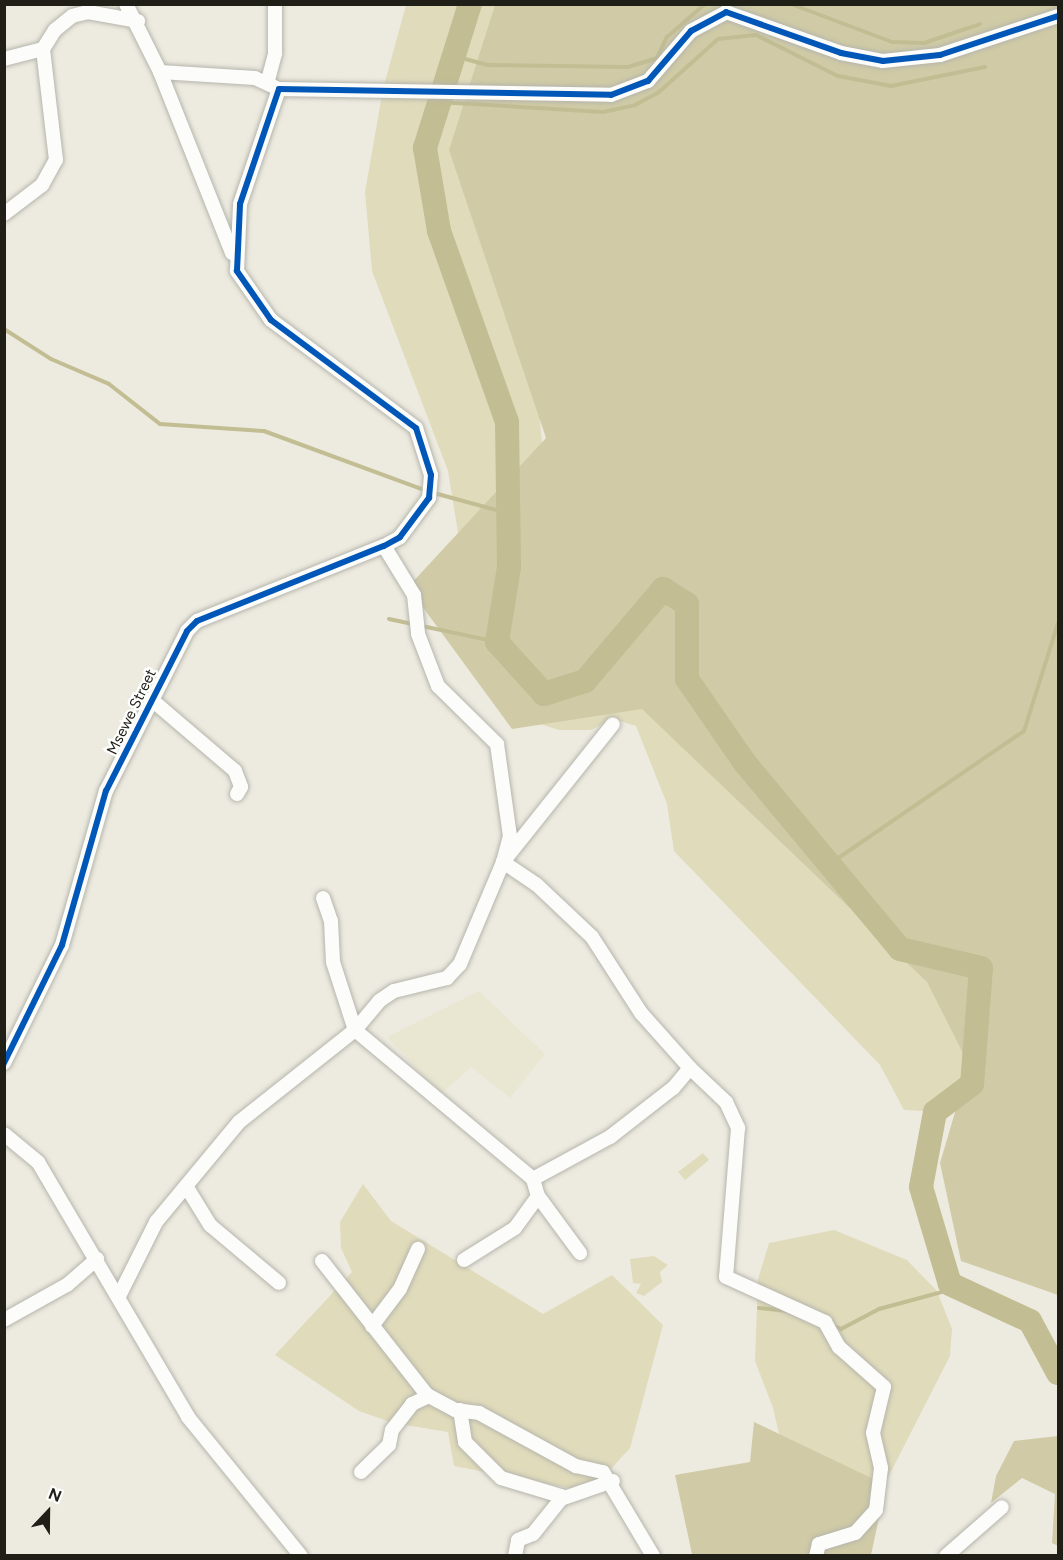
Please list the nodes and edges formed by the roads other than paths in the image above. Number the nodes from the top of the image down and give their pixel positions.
1 (126, 4) edge
2 (275, 4) edge
3 (1059, 16) edge
4 (138, 21) junction
5 (43, 49) junction
6 (4, 59) edge
7 (160, 72) junction
8 (273, 84) junction
9 (4, 214) edge
10 (234, 259) junction
11 (384, 546) junction
12 (152, 700) junction
13 (613, 724) dead end
14 (237, 794) dead end
15 (503, 862) junction
16 (324, 898) dead end
17 (355, 1030) junction
18 (4, 1063) edge
19 (690, 1068) junction
20 (4, 1134) edge
21 (533, 1179) junction
22 (186, 1186) junction
23 (538, 1196) junction
24 (418, 1249) dead end
25 (580, 1253) dead end
26 (97, 1259) junction
27 (464, 1260) dead end
28 (322, 1262) dead end
29 (279, 1283) dead end
30 (119, 1296) junction
31 (4, 1320) edge
32 (372, 1326) junction
33 (429, 1396) junction
34 (460, 1410) junction
35 (361, 1472) dead end
36 (613, 1481) junction
37 (564, 1497) junction
38 (1002, 1507) dead end
39 (301, 1556) edge
40 (515, 1556) edge
41 (653, 1556) edge
42 (816, 1556) edge
43 (946, 1556) edge

1 - 4 street
2 - 8 street
3 - 8 street
4 - 5 street
4 - 7 street
5 - 6 street
5 - 9 street
7 - 8 street
7 - 10 street
8 - 10 street
10 - 11 street, Msewe Street
11 - 12 street, Msewe Street
11 - 15 street
12 - 14 street
12 - 18 street, Msewe Street
13 - 15 street
15 - 17 street
15 - 19 street
16 - 17 street
17 - 21 street
17 - 22 street
19 - 21 street
19 - 42 street
20 - 26 street
21 - 23 street
22 - 29 street
22 - 30 street
23 - 25 street
23 - 27 street
24 - 32 street
26 - 30 street
26 - 31 street
28 - 32 street
30 - 39 street
32 - 33 street
33 - 34 street
33 - 35 street
34 - 36 street
34 - 37 street
36 - 37 street
36 - 41 street
37 - 40 street
38 - 43 street

